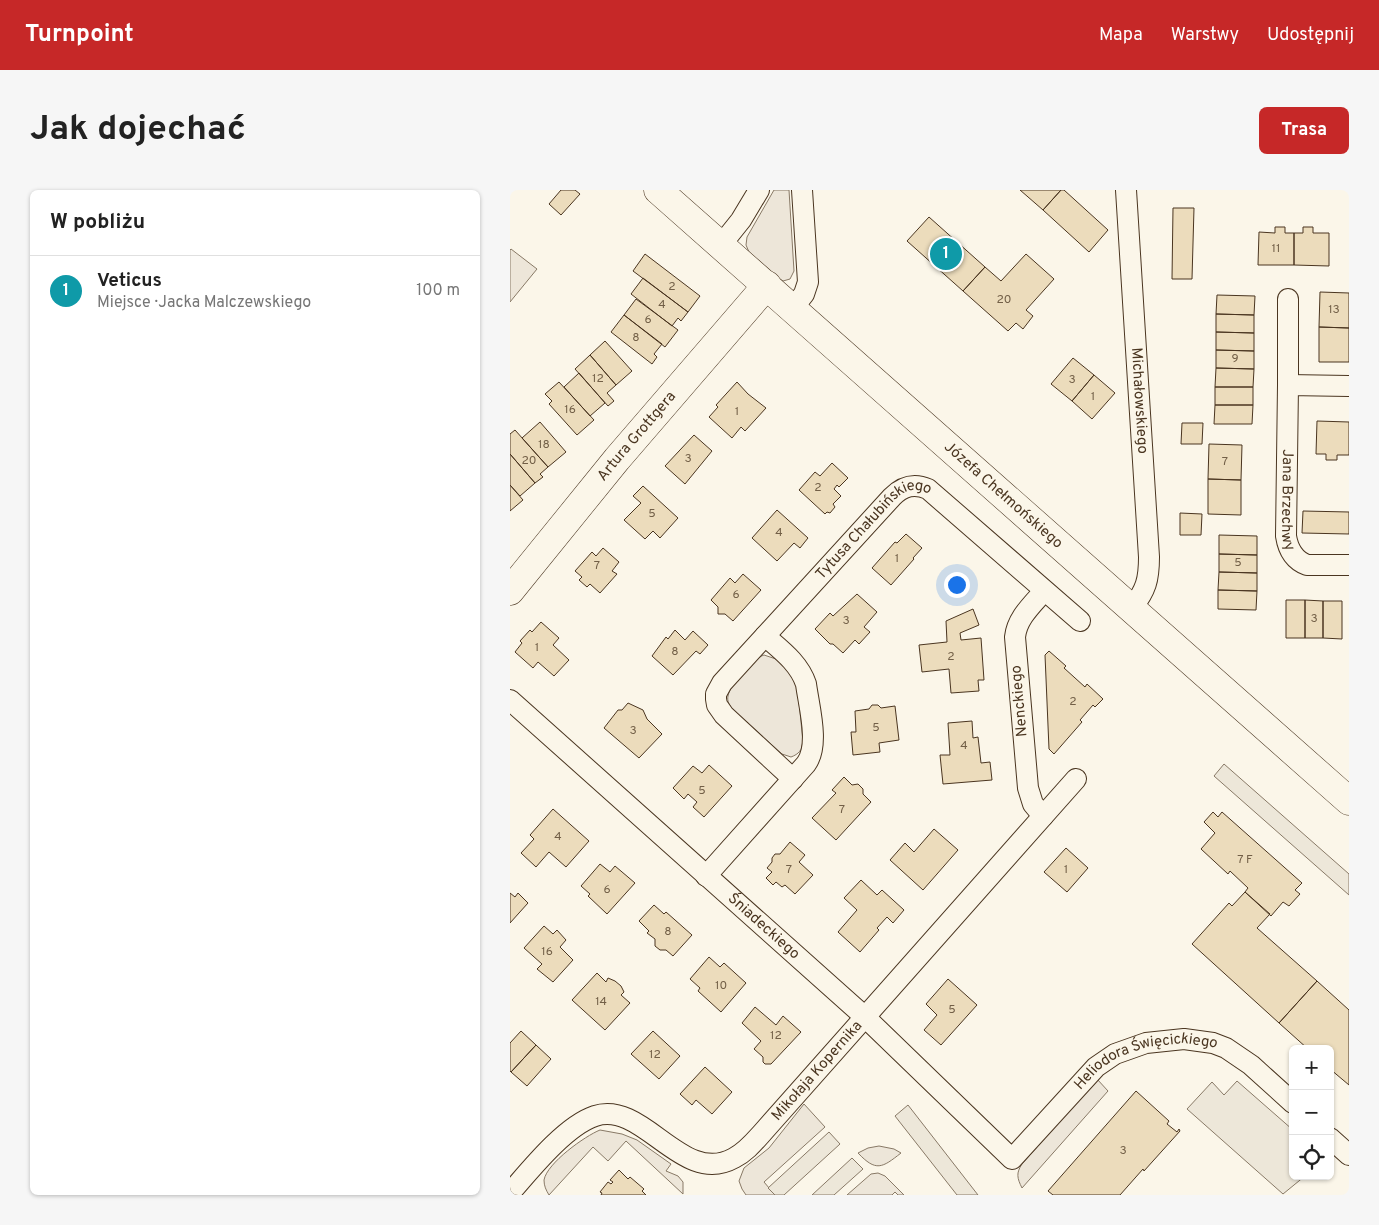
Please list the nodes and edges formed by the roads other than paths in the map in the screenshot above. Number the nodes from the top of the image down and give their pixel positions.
1 (658, 190) edge
2 (759, 190) edge
3 (802, 190) edge
4 (1126, 190) edge
5 (721, 245) junction
6 (767, 285) junction
7 (1288, 299) dead end
8 (793, 308) junction
9 (1288, 385) junction
10 (1349, 386) edge
11 (1349, 565) edge
12 (510, 591) edge
13 (1044, 591) junction
14 (1132, 608) junction
15 (1080, 621) dead end
16 (765, 636) junction
17 (510, 700) edge
18 (793, 779) junction
19 (1076, 779) dead end
20 (1345, 790) edge
21 (1043, 816) junction
22 (706, 876) junction
23 (865, 1017) junction
24 (1289, 1099) edge
25 (1334, 1142) edge
26 (1349, 1155) edge
27 (1012, 1159) joint
28 (511, 1190) edge

1 - 5 street, Józefa Chełmońskiego
2 - 5 street
3 - 8 street
4 - 14 street, Michałowskiego
5 - 6 street, Józefa Chełmońskiego
6 - 8 street, Józefa Chełmońskiego
6 - 12 street, Artura Grottgera
7 - 9 street, Jana Brzechwy
8 - 14 street, Józefa Chełmońskiego
9 - 10 street
9 - 11 street, Jana Brzechwy
13 - 15 street, Tytusa Chałubińskiego
13 - 16 street, Tytusa Chałubińskiego
13 - 21 street, Nenckiego
14 - 20 street, Józefa Chełmońskiego
16 - 18 street
16 - 18 street, Tytusa Chałubińskiego
17 - 22 street, Śniadeckiego
18 - 22 street
19 - 21 street, Mikołaja Kopernika
21 - 23 street, Mikołaja Kopernika
22 - 23 street, Śniadeckiego
23 - 27 street, Śniadeckiego
23 - 28 street, Mikołaja Kopernika
24 - 27 street, Heliodora Święcickiego
25 - 26 street

